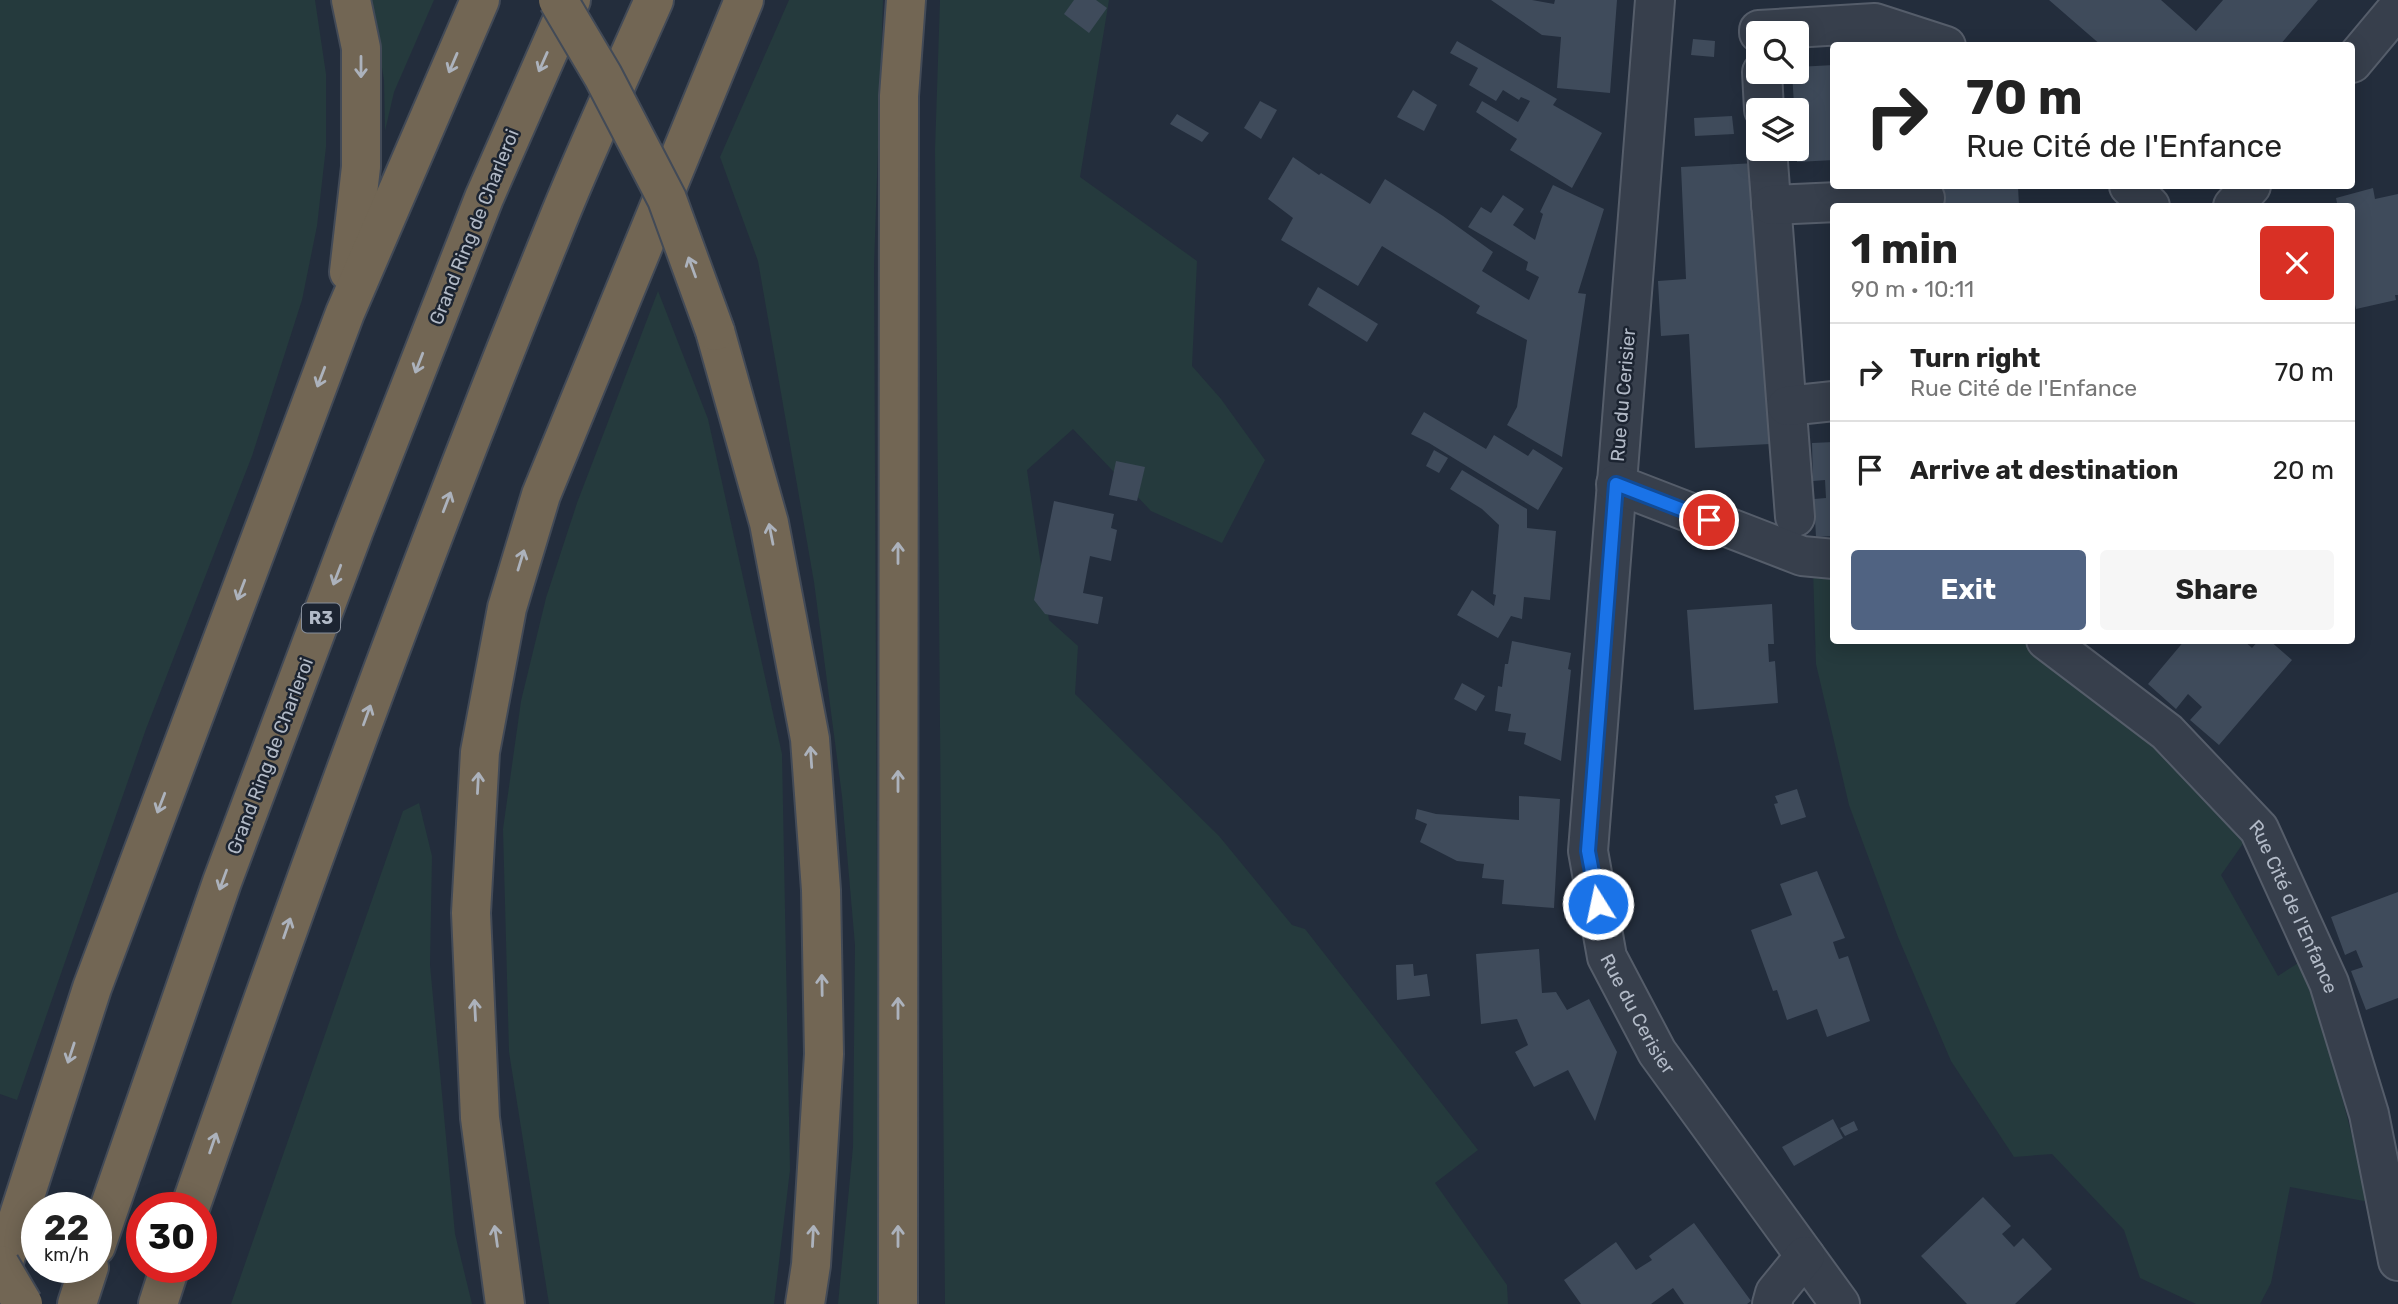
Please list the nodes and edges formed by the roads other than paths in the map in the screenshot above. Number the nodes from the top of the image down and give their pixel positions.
1 (351, 0) edge
2 (480, 0) edge
3 (558, 0) edge
4 (571, 0) edge
5 (654, 0) edge
6 (744, 0) edge
7 (906, 0) edge
8 (1654, 0) edge
9 (2398, 8) edge
10 (1809, 27) edge
11 (1934, 42) edge
12 (2355, 59) edge
13 (1768, 161) edge
14 (2132, 189) edge
15 (2248, 189) edge
16 (1925, 197) edge
17 (2147, 203) edge
18 (2236, 203) edge
19 (1771, 205) junction
20 (345, 313) junction
21 (1830, 401) edge
22 (1787, 406) junction
23 (1616, 484) junction
24 (1795, 517) dead end
25 (1830, 559) edge
26 (2051, 644) edge
27 (196, 1192) edge
28 (112, 1200) edge
29 (1805, 1256) junction
30 (2398, 1261) edge
31 (0, 1265) edge
32 (0, 1274) edge
33 (84, 1283) edge
34 (165, 1283) edge
35 (23, 1304) edge
36 (77, 1304) edge
37 (158, 1304) edge
38 (505, 1304) edge
39 (805, 1304) edge
40 (898, 1304) edge
41 (1772, 1304) edge
42 (1840, 1304) edge

1 -> 20 highway
2 -> 20 highway
39 -> 3 highway, bridge
4 -> 28 highway, Grand Ring de Charleroi / R3
27 -> 5 highway
38 -> 6 highway
40 -> 7 highway
8 - 23 street, Rue du Cerisier
9 - 12 street
10 - 11 street
13 - 19 street
14 - 17 street
15 - 18 street
16 - 19 street
19 - 22 street
20 -> 32 highway
21 - 22 street
22 - 24 street
23 - 25 street
23 - 29 street, Rue du Cerisier
26 - 30 street, Rue Cité de l'Enfance
29 - 41 street
29 - 42 street, Rue du Cerisier
31 - 35 highway, bridge
33 - 36 highway
34 - 37 highway

